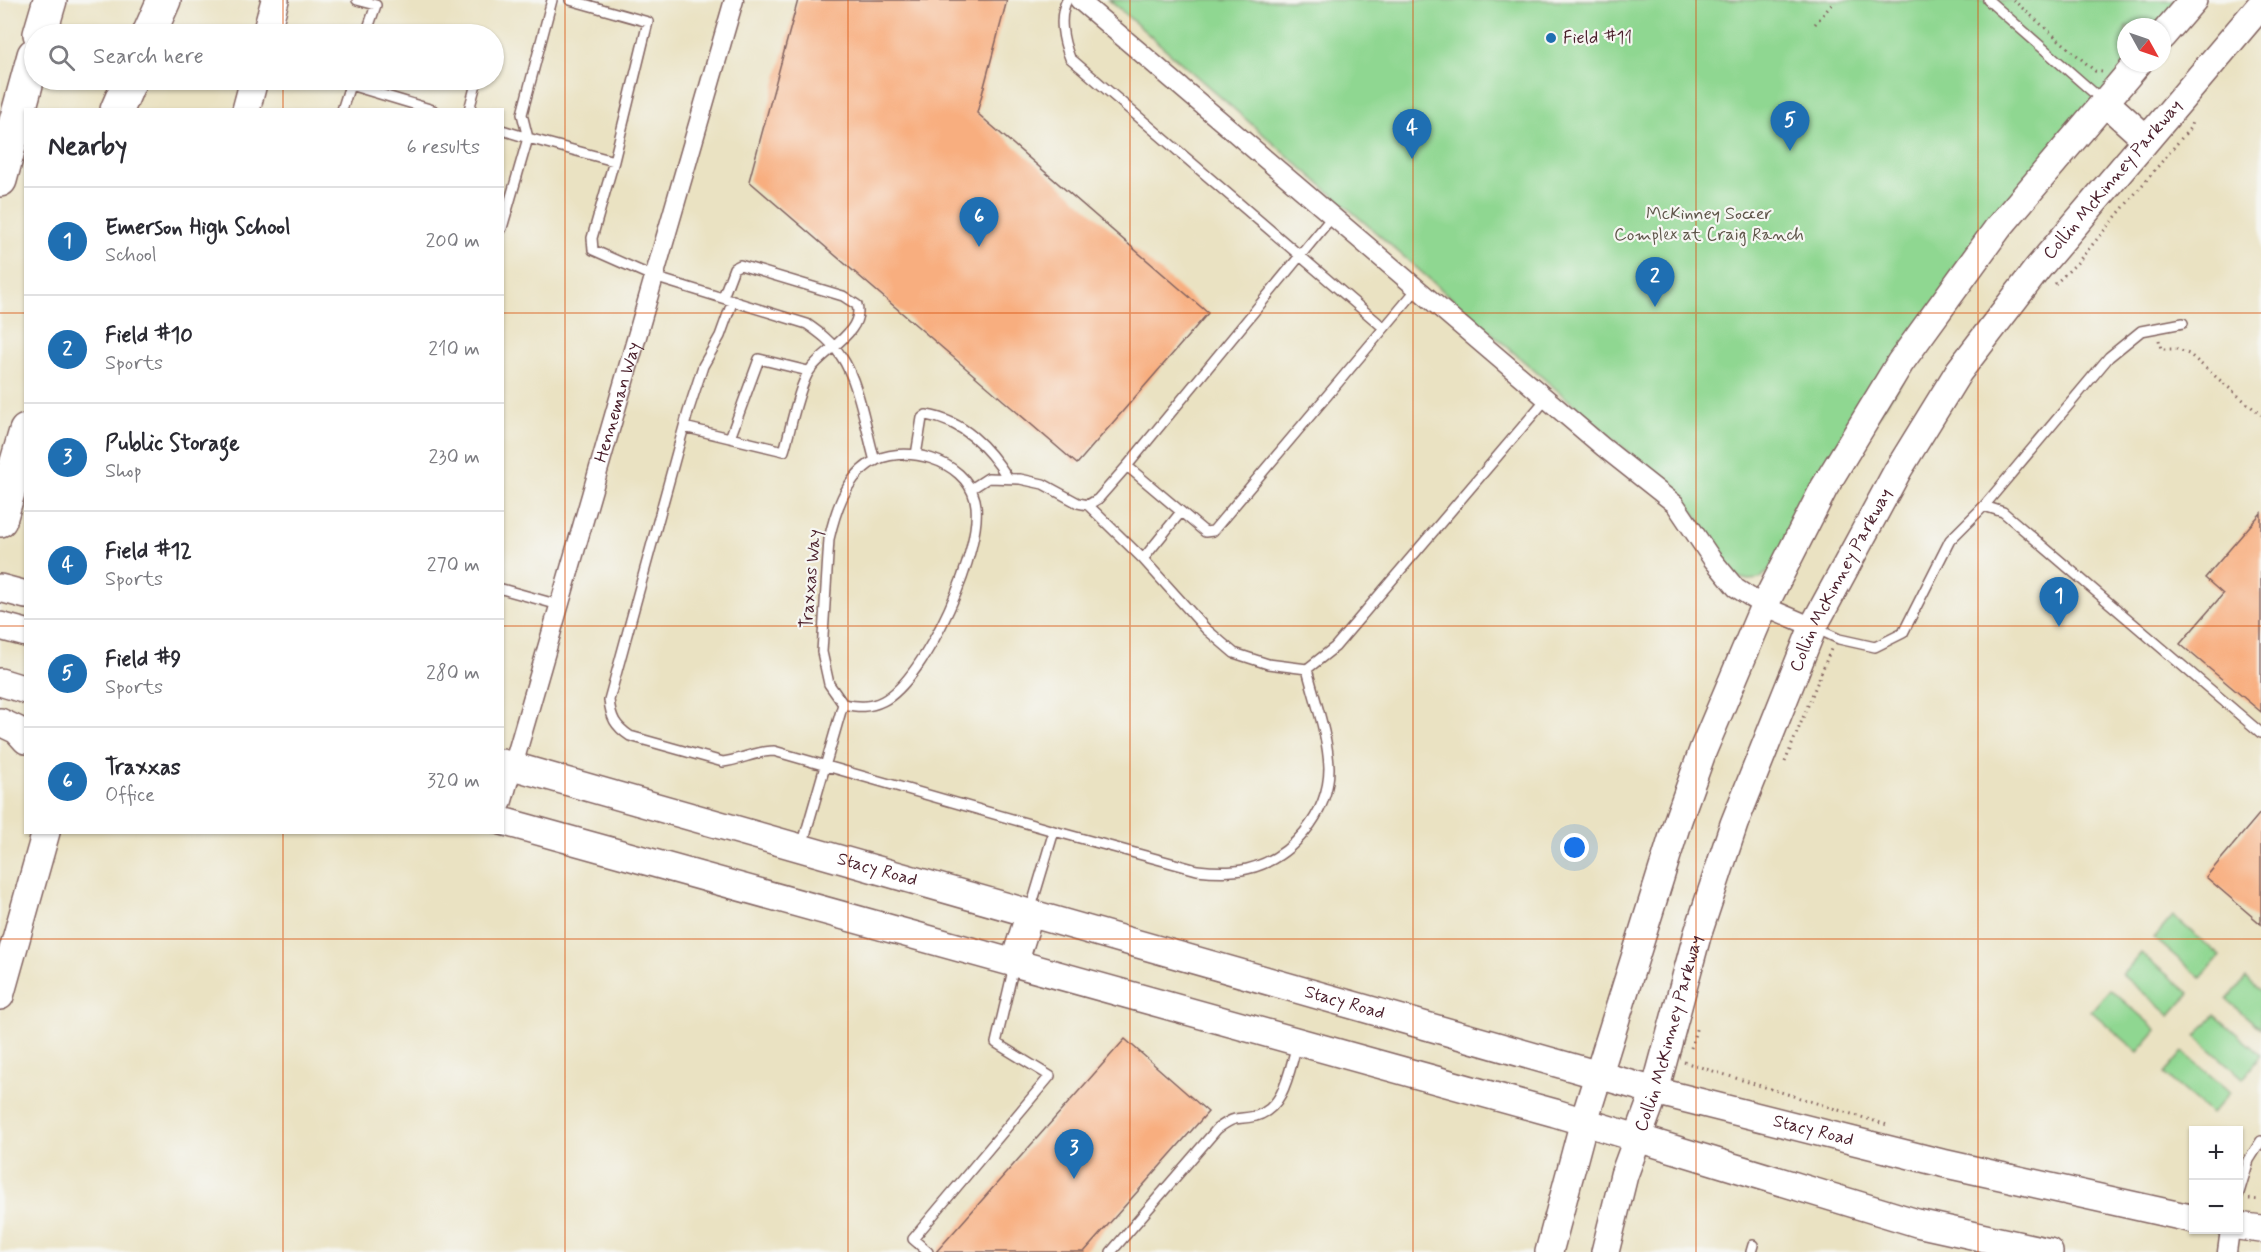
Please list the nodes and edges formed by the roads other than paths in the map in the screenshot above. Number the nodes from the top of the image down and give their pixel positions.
1 (50, 0) edge
2 (146, 0) edge
3 (164, 0) edge
4 (275, 0) edge
5 (357, 0) edge
6 (552, 0) edge
7 (570, 0) edge
8 (734, 0) edge
9 (1067, 0) edge
10 (1078, 0) edge
11 (1988, 0) edge
12 (2193, 0) edge
13 (2261, 5) edge
14 (43, 24) edge
15 (139, 24) edge
16 (153, 24) edge
17 (269, 24) edge
18 (370, 24) edge
19 (2171, 26) edge
20 (2130, 72) edge
21 (24, 90) edge
22 (121, 90) edge
23 (125, 90) edge
24 (251, 90) edge
25 (348, 90) edge
26 (374, 90) edge
27 (474, 90) edge
28 (2105, 102) junction
29 (116, 108) edge
30 (117, 108) edge
31 (247, 108) edge
32 (343, 108) edge
33 (427, 108) edge
34 (470, 108) edge
35 (504, 131) edge
36 (528, 138) junction
37 (2146, 139) junction
38 (614, 161) junction
39 (0, 180) edge
40 (1332, 217) junction
41 (504, 221) edge
42 (1299, 256) junction
43 (654, 277) junction
44 (1417, 289) junction
45 (728, 299) junction
46 (2183, 324) dead end
47 (1384, 328) junction
48 (833, 346) junction
49 (808, 371) junction
50 (1547, 399) junction
51 (684, 426) junction
52 (24, 438) edge
53 (730, 438) junction
54 (916, 455) junction
55 (875, 461) junction
56 (1126, 466) junction
57 (1008, 478) junction
58 (971, 489) junction
59 (1088, 505) junction
60 (1984, 506) junction
61 (1181, 512) junction
62 (0, 520) edge
63 (1143, 559) junction
64 (0, 588) edge
65 (504, 590) edge
66 (24, 594) edge
67 (559, 605) junction
68 (1764, 606) junction
69 (0, 626) edge
70 (1813, 627) junction
71 (24, 632) edge
72 (1307, 669) junction
73 (0, 682) edge
74 (24, 689) edge
75 (843, 704) junction
76 (0, 722) edge
77 (2261, 733) edge
78 (24, 739) edge
79 (508, 764) edge
80 (824, 765) junction
81 (504, 791) edge
82 (504, 822) edge
83 (1053, 831) junction
84 (45, 834) edge
85 (802, 848) junction
86 (1030, 913) junction
87 (1014, 963) junction
88 (0, 996) edge
89 (1298, 1042) junction
90 (1599, 1075) junction
91 (1655, 1091) junction
92 (1584, 1122) junction
93 (1637, 1139) junction
94 (2261, 1141) edge
95 (2243, 1180) edge
96 (2189, 1217) edge
97 (2243, 1227) edge
98 (2261, 1229) edge
99 (2229, 1234) edge
100 (928, 1252) edge
101 (1111, 1252) edge
102 (1549, 1252) edge
103 (1605, 1252) edge
104 (2049, 1252) edge
105 (2227, 1252) edge

1 - 14 highway
2 - 15 highway
3 - 16 highway
4 - 17 main road
5 - 18 lane
6 - 36 lane
7 - 38 lane
8 - 43 street, Henneman Way
9 - 42 lane
10 - 40 street
11 - 28 lane
12 - 19 main road
13 - 37 main road, Collin McKinney Parkway
20 - 28 main road
21 - 39 highway
22 - 29 highway
23 - 30 highway
24 - 31 main road
25 - 32 lane
26 - 33 lane
27 - 34 lane
28 - 37 main road
28 - 68 main road
35 - 36 lane
36 - 38 lane
36 - 41 lane
37 - 70 main road, Collin McKinney Parkway
38 - 43 lane
40 - 42 lane
40 - 44 street
42 - 47 lane
42 - 56 lane
43 - 45 lane
43 - 67 street, Henneman Way
44 - 47 lane
44 - 50 street
45 - 48 lane
45 - 48 lane
45 - 51 lane
46 - 60 lane
47 - 61 lane
48 - 49 lane
48 - 55 lane
49 - 53 lane
49 - 53 lane
50 - 68 street
50 - 72 lane
51 - 53 lane
51 - 80 lane
52 - 62 highway
54 - 55 lane, Traxxas Way
54 - 57 lane
54 - 58 lane, Traxxas Way
55 - 75 lane, Traxxas Way
56 - 59 lane
56 - 61 lane
57 - 58 lane
57 - 59 lane
58 - 75 lane
59 - 63 lane
60 - 70 lane
60 - 77 lane
61 - 63 lane
63 - 72 lane
64 - 66 main road
65 - 67 lane
67 - 79 street, Henneman Way
68 - 70 street
68 - 90 main road
69 - 71 main road
70 - 91 main road, Collin McKinney Parkway
72 - 83 lane
73 - 74 main road
75 - 80 lane
76 - 78 main road
79 - 81 street, Henneman Way
79 - 85 main road, Stacy Road
80 - 83 lane
80 - 85 lane
82 - 87 main road
83 - 86 lane
84 - 88 main road
85 - 86 main road, Stacy Road
86 - 87 main road
86 - 90 main road, Stacy Road
87 - 89 main road
87 - 100 lane
89 - 92 main road
89 - 101 lane
90 - 91 main road, Stacy Road
90 - 92 main road
91 - 93 main road, Collin McKinney Parkway
91 - 96 main road, Stacy Road
92 - 93 main road
92 - 102 main road
93 - 103 main road, Collin McKinney Parkway
93 - 104 main road
94 - 95 lane
97 - 98 main road
99 - 105 street

